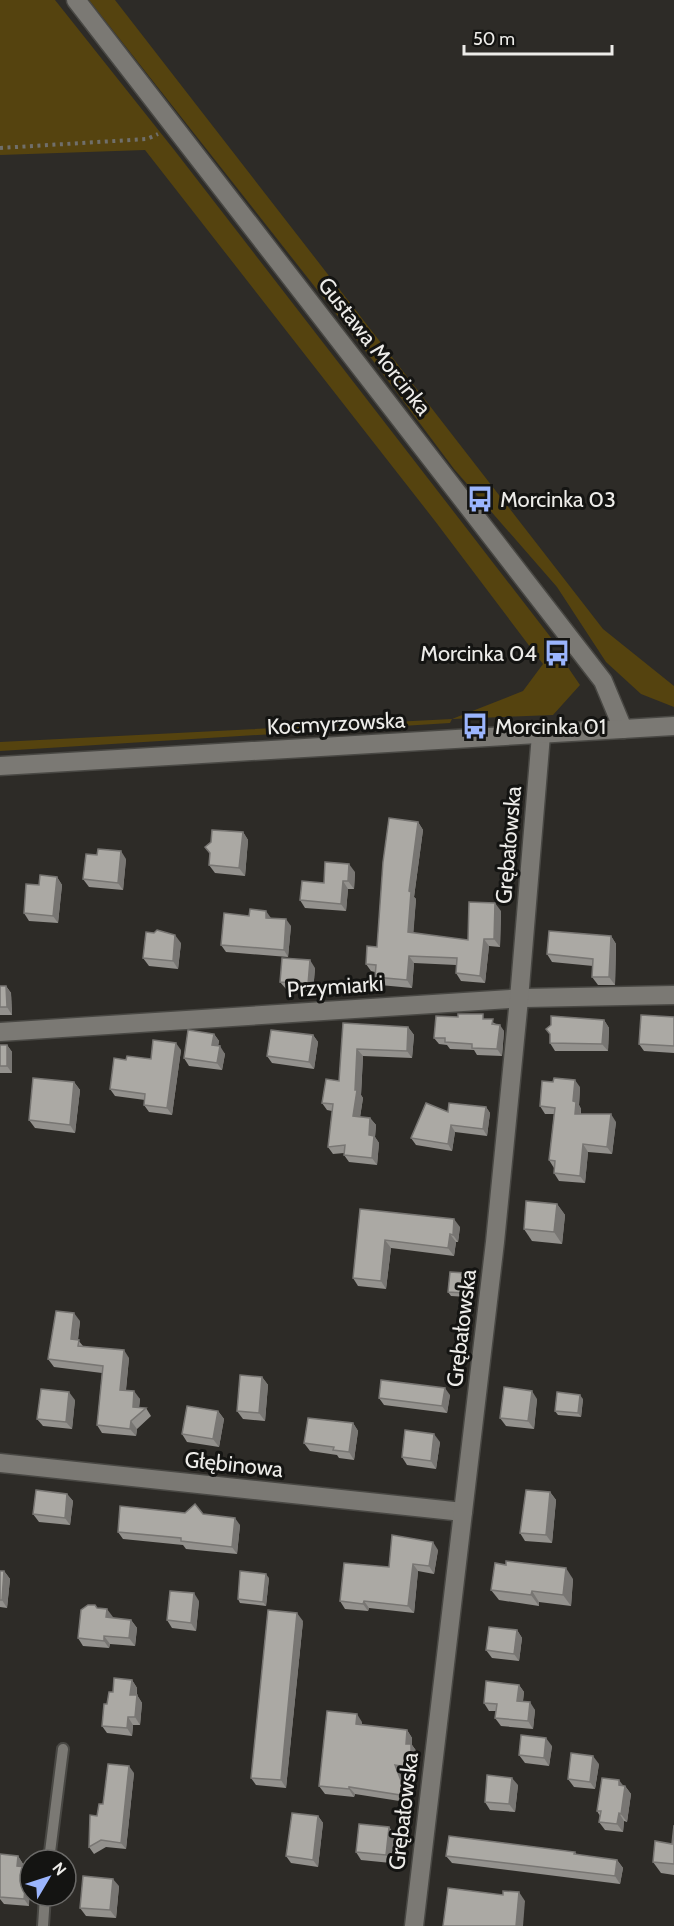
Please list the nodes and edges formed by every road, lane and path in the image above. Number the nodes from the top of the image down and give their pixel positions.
1 (76, 0) edge
2 (176, 127) junction
3 (0, 148) edge
4 (674, 726) edge
5 (623, 729) junction
6 (541, 735) junction
7 (0, 766) edge
8 (674, 995) edge
9 (519, 999) junction
10 (0, 1032) edge
11 (0, 1463) edge
12 (463, 1512) junction
13 (63, 1749) dead end
14 (50, 1848) edge
15 (44, 1908) edge
16 (43, 1926) edge
17 (414, 1926) edge

1 - 2 street, Gustawa Morcinka
2 - 3 path
2 - 5 street, Gustawa Morcinka
4 - 5 street, Kocmyrzowska
5 - 6 street, Kocmyrzowska
6 - 7 street, Kocmyrzowska
6 - 9 street, Grębałowska
8 - 9 street, Przymiarki
9 - 10 street, Przymiarki
9 - 12 street, Grębałowska
11 - 12 street, Głębinowa
12 - 17 street, Grębałowska
13 - 14 lane
15 - 16 lane

